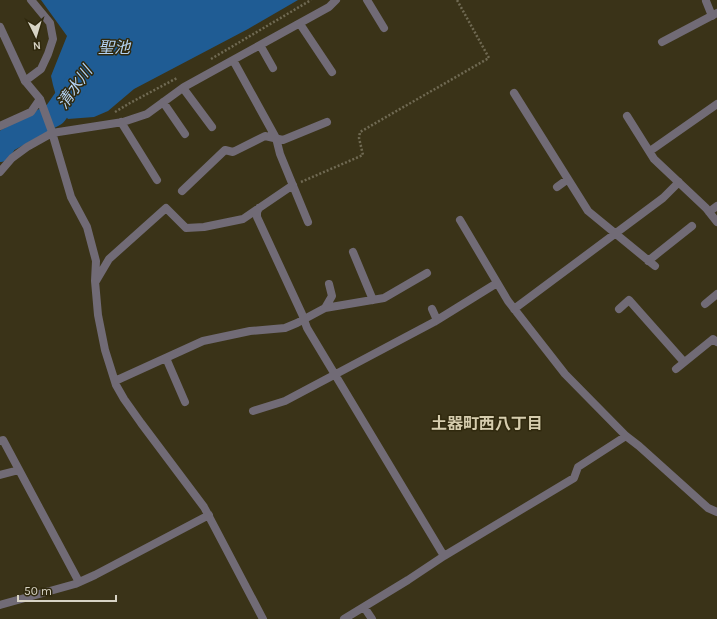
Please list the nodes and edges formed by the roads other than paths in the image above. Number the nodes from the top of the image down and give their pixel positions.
1 (31, 0) edge
2 (336, 0) edge
3 (367, 0) edge
4 (706, 1) dead end
5 (715, 15) edge
6 (300, 24) junction
7 (0, 27) edge
8 (384, 28) dead end
9 (662, 42) dead end
10 (260, 45) junction
11 (233, 60) junction
12 (273, 68) dead end
13 (332, 72) dead end
14 (25, 81) junction
15 (183, 88) junction
16 (514, 92) dead end
17 (40, 99) junction
18 (163, 102) junction
19 (717, 104) edge
20 (627, 116) dead end
21 (121, 122) junction
22 (327, 122) dead end
23 (0, 126) edge
24 (212, 127) dead end
25 (52, 131) junction
26 (185, 134) dead end
27 (276, 138) junction
28 (650, 151) junction
29 (0, 172) edge
30 (157, 180) dead end
31 (568, 180) junction
32 (679, 182) junction
33 (293, 185) junction
34 (557, 187) dead end
35 (182, 191) dead end
36 (717, 206) edge
37 (259, 208) junction
38 (709, 212) junction
39 (460, 220) dead end
40 (308, 222) dead end
41 (717, 222) edge
42 (692, 226) dead end
43 (615, 234) junction
44 (353, 252) dead end
45 (648, 261) junction
46 (655, 266) dead end
47 (427, 273) dead end
48 (96, 281) junction
49 (497, 283) junction
50 (329, 284) dead end
51 (717, 294) edge
52 (373, 300) junction
53 (706, 304) dead end
54 (324, 308) junction
55 (619, 308) dead end
56 (432, 309) dead end
57 (514, 309) junction
58 (304, 320) junction
59 (437, 320) junction
60 (717, 342) edge
61 (166, 358) junction
62 (684, 362) junction
63 (676, 369) dead end
64 (334, 374) junction
65 (115, 381) junction
66 (185, 402) dead end
67 (273, 405) junction
68 (253, 412) dead end
69 (276, 414) dead end
70 (626, 436) junction
71 (0, 441) edge
72 (19, 470) junction
73 (0, 475) edge
74 (717, 512) edge
75 (209, 515) junction
76 (444, 556) junction
77 (79, 582) junction
78 (0, 605) edge
79 (364, 607) junction
80 (263, 619) edge
81 (344, 619) edge
82 (372, 619) edge

1 - 14 street
2 - 6 street
3 - 8 street
4 - 5 street
5 - 9 street
6 - 10 street
6 - 13 street
7 - 14 street
10 - 11 street
10 - 12 street
11 - 15 street
11 - 27 street
14 - 17 street
15 - 18 street
15 - 24 street
16 - 31 street
17 - 23 street
17 - 25 street
18 - 21 street
18 - 26 street
19 - 28 street
20 - 28 street
21 - 25 street
21 - 30 street
22 - 27 street
25 - 29 street
25 - 48 street
27 - 33 street
27 - 35 street
28 - 32 street
31 - 34 street
31 - 43 street
32 - 38 street
32 - 43 street
33 - 37 street
33 - 40 street
36 - 38 street
37 - 48 street
37 - 58 street
38 - 41 street
39 - 49 street
42 - 45 street
43 - 45 street
43 - 57 street
44 - 52 street
45 - 46 street
47 - 52 street
48 - 65 street
49 - 57 street
49 - 59 street
50 - 54 street
51 - 53 street
52 - 54 street
54 - 58 street
55 - 62 street
56 - 59 street
57 - 70 street
58 - 61 street
58 - 64 street
59 - 64 street
60 - 62 street
61 - 65 street
61 - 66 street
62 - 63 street
64 - 67 street
64 - 76 street
65 - 75 street
67 - 68 street
67 - 69 street
70 - 74 street
70 - 76 street
71 - 72 street
72 - 73 street
72 - 77 street
75 - 77 street
75 - 80 street
76 - 79 street
77 - 78 street
79 - 81 street
79 - 82 street

